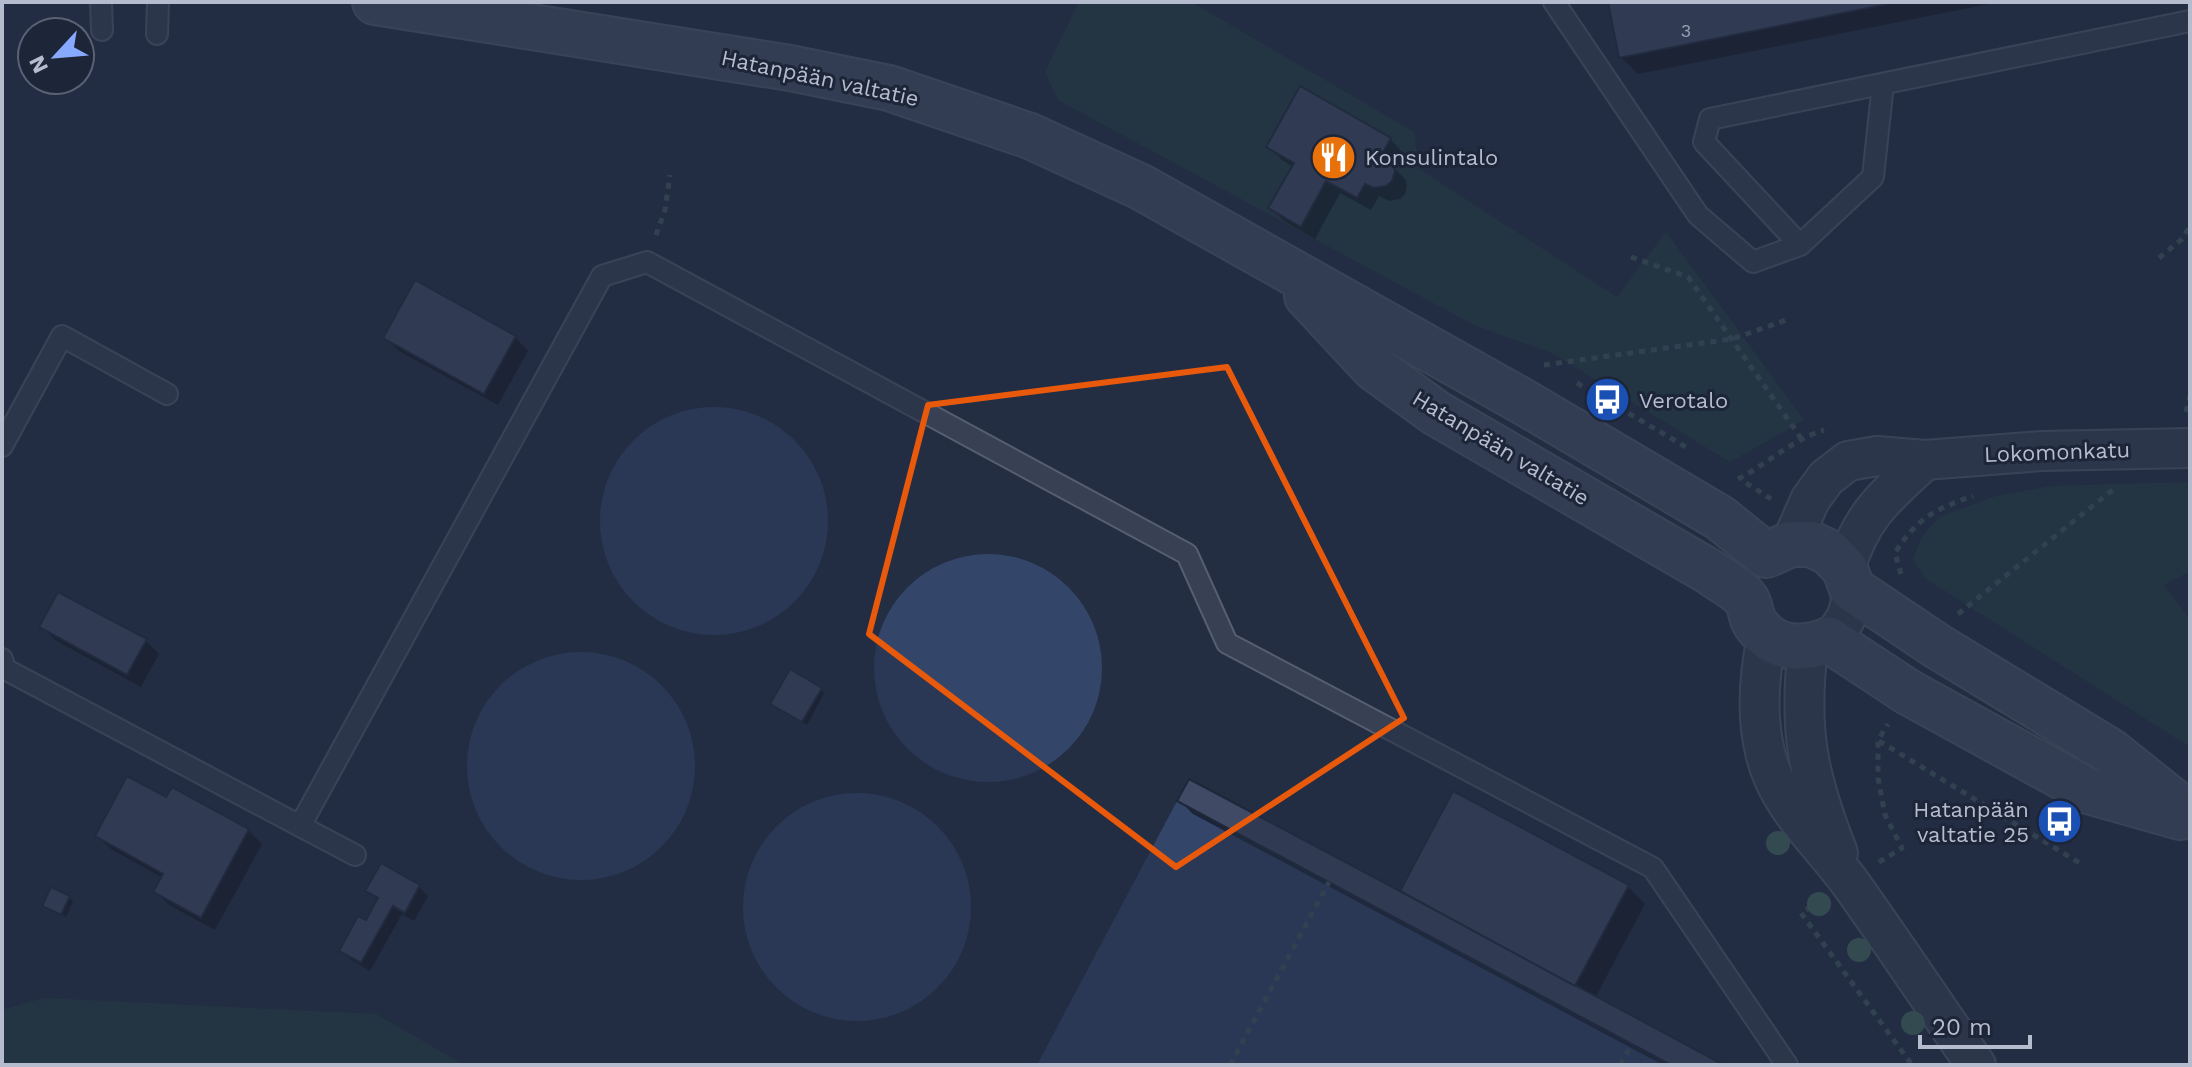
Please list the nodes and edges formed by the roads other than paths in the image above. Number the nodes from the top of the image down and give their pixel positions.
1 (101, 2) edge
2 (158, 2) edge
3 (375, 2) edge
4 (1554, 2) edge
5 (2190, 21) edge
6 (102, 30) dead end
7 (157, 34) dead end
8 (1883, 84) junction
9 (1800, 245) junction
10 (1280, 266) junction
11 (167, 394) dead end
12 (2187, 432) edge
13 (2, 446) edge
14 (1925, 460) junction
15 (1778, 550) junction
16 (1848, 579) junction
17 (1747, 600) junction
18 (1802, 642) junction
19 (2, 659) edge
20 (2190, 817) edge
21 (300, 826) junction
22 (355, 855) dead end
23 (1787, 1065) edge
24 (1976, 1065) edge

1 - 6 lane
2 - 7 lane
3 - 10 main road, Hatanpään valtatie
4 - 9 lane
5 - 8 lane
8 - 9 lane
8 - 9 lane
10 - 15 main road, Hatanpään valtatie
10 - 17 main road, Hatanpään valtatie
11 - 13 lane
12 - 14 street, Lokomonkatu
14 - 15 street, Lokomonkatu
14 - 16 street
15 - 16 main road, Hatanpään valtatie
15 - 17 street
16 - 18 street
16 - 20 main road, Hatanpään valtatie
17 - 18 main road, Hatanpään valtatie
18 - 20 main road, Hatanpään valtatie
18 - 24 street
19 - 21 lane
21 - 22 lane
21 - 23 lane

